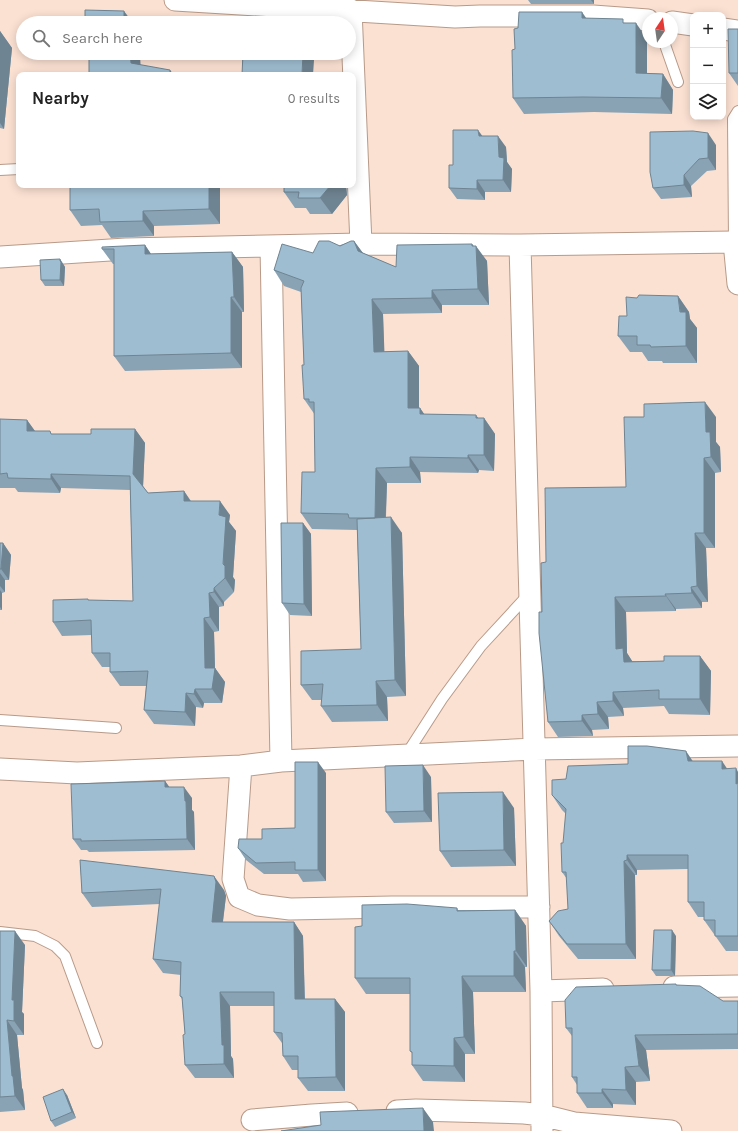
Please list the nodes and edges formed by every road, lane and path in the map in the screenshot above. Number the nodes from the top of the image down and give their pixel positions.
1 (175, 0) edge
2 (478, 8) edge
3 (352, 10) junction
4 (352, 16) edge
5 (642, 20) edge
6 (678, 23) edge
7 (690, 25) edge
8 (726, 29) edge
9 (738, 31) edge
10 (666, 48) edge
11 (354, 60) edge
12 (354, 72) edge
13 (678, 82) dead end
14 (738, 111) edge
15 (356, 114) edge
16 (16, 169) edge
17 (0, 170) edge
18 (734, 242) junction
19 (361, 244) junction
20 (520, 244) junction
21 (271, 246) junction
22 (0, 257) edge
23 (738, 284) edge
24 (530, 593) junction
25 (0, 720) edge
26 (116, 728) dead end
27 (738, 746) edge
28 (534, 749) junction
29 (406, 755) junction
30 (281, 761) junction
31 (241, 766) junction
32 (0, 769) edge
33 (539, 907) junction
34 (0, 932) edge
35 (738, 986) edge
36 (651, 988) edge
37 (620, 989) edge
38 (541, 991) junction
39 (97, 1043) dead end
40 (252, 1120) dead end
41 (542, 1123) edge
42 (671, 1131) edge

1 - 3 street
2 - 3 street
2 - 5 street
3 - 4 street
6 - 7 street
8 - 9 street
10 - 13 lane
11 - 12 street
14 - 18 lane
15 - 19 street
16 - 17 lane
18 - 20 street
18 - 23 street
19 - 20 street
19 - 21 street
20 - 24 street
21 - 22 street
21 - 30 street
24 - 28 street
24 - 29 lane
25 - 26 lane
27 - 28 street
28 - 29 street
28 - 33 street
29 - 30 street
30 - 31 street
31 - 32 street
31 - 33 street
33 - 38 street
34 - 39 lane
35 - 36 street
37 - 38 street
38 - 41 street
40 - 41 street
41 - 42 street

